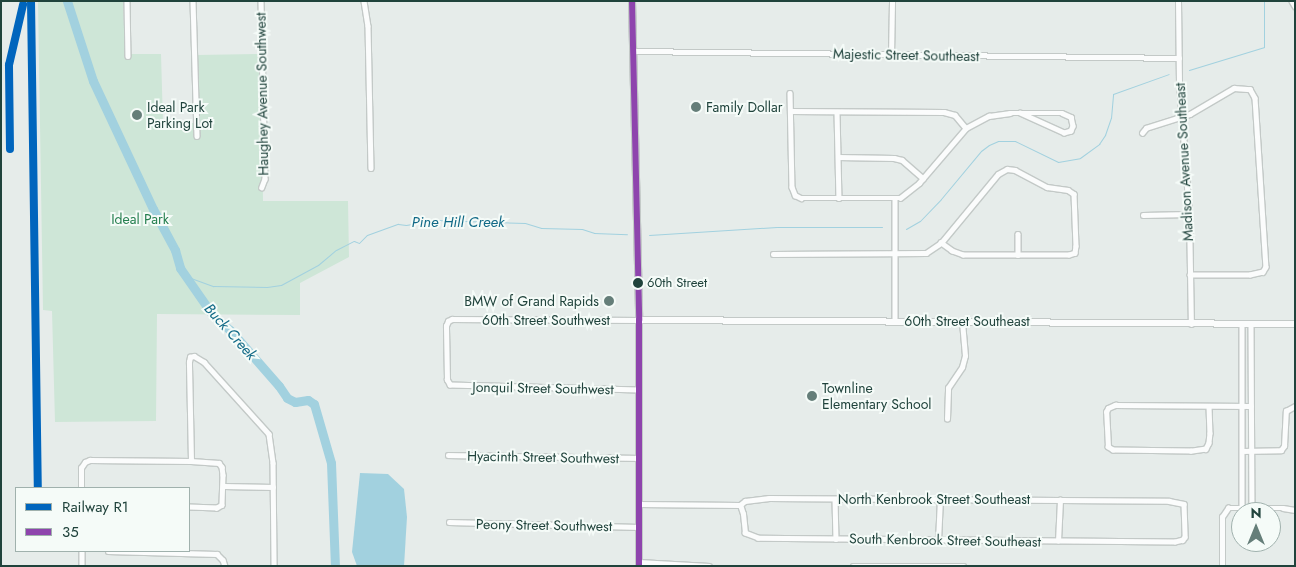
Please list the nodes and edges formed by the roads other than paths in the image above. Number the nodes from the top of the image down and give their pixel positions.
1 (127, 1) edge
2 (193, 1) edge
3 (261, 1) edge
4 (364, 1) edge
5 (632, 1) edge
6 (892, 1) edge
7 (1178, 1) edge
8 (633, 51) junction
9 (891, 55) junction
10 (128, 56) dead end
11 (1179, 58) junction
12 (790, 93) dead end
13 (790, 111) junction
14 (837, 112) junction
15 (1020, 114) junction
16 (1182, 118) junction
17 (966, 128) junction
18 (1142, 133) dead end
19 (196, 136) dead end
20 (838, 157) junction
21 (371, 168) dead end
22 (923, 178) junction
23 (262, 187) dead end
24 (839, 198) junction
25 (894, 199) junction
26 (1189, 214) junction
27 (1143, 215) dead end
28 (1018, 234) dead end
29 (941, 242) junction
30 (773, 254) dead end
31 (895, 254) junction
32 (1018, 255) junction
33 (1190, 275) junction
34 (640, 320) junction
35 (895, 321) junction
36 (962, 322) junction
37 (1191, 324) junction
38 (1242, 324) junction
39 (1251, 324) junction
40 (1295, 324) edge
41 (448, 384) joint
42 (639, 390) junction
43 (1209, 406) junction
44 (1242, 406) junction
45 (1251, 406) junction
46 (1295, 406) edge
47 (947, 419) dead end
48 (1242, 451) junction
49 (1252, 451) junction
50 (448, 455) dead end
51 (639, 458) junction
52 (191, 461) junction
53 (224, 486) junction
54 (81, 487) edge
55 (273, 487) junction
56 (835, 498) junction
57 (940, 500) junction
58 (1060, 500) junction
59 (1242, 502) edge
60 (1252, 502) edge
61 (639, 504) junction
62 (740, 506) junction
63 (190, 507) edge
64 (1231, 508) edge
65 (1281, 509) edge
66 (1295, 510) edge
67 (449, 522) dead end
68 (639, 527) junction
69 (836, 539) junction
70 (938, 541) junction
71 (1058, 541) junction
72 (1175, 542) joint
73 (82, 552) edge
74 (144, 552) edge
75 (639, 564) edge
76 (82, 566) edge
77 (225, 566) edge
78 (274, 566) edge
79 (709, 566) edge
80 (853, 566) edge
81 (964, 566) edge
82 (1222, 566) edge

1 - 10 street
2 - 19 street
3 - 23 street, Haughey Avenue Southwest
4 - 21 street
5 - 8 main road
6 - 9 street
7 - 11 street, Madison Avenue Southeast
8 - 9 street, Majestic Street Southeast
8 - 34 main road
9 - 11 street, Majestic Street Southeast
11 - 16 street, Madison Avenue Southeast
12 - 13 street
13 - 14 street
13 - 24 street
14 - 17 street
14 - 20 street
15 - 15 street
15 - 17 street
16 - 18 street
16 - 26 street, Madison Avenue Southeast
16 - 33 street
17 - 22 street
20 - 22 street
20 - 24 street
22 - 25 street
24 - 25 street
25 - 31 street
26 - 27 street
26 - 33 street, Madison Avenue Southeast
28 - 32 street
29 - 31 street
29 - 32 street
29 - 32 street
30 - 31 street
31 - 35 street
33 - 37 street, Madison Avenue Southeast
34 - 35 main road, 60th Street Southeast
34 - 41 street, 60th Street Southwest
34 - 42 main road
35 - 36 main road, 60th Street Southeast
36 - 37 main road, 60th Street Southeast
36 - 47 street
37 - 38 main road, 60th Street Southeast
38 - 39 main road, 60th Street Southeast
38 - 44 street
39 - 40 main road, 60th Street Southeast
39 - 45 street
41 - 42 street, Jonquil Street Southwest
42 - 51 main road
43 - 43 street
43 - 44 street
44 - 45 street
44 - 48 street
45 - 49 street
46 - 49 street
48 - 49 street
48 - 59 street
49 - 60 street
50 - 51 street, Hyacinth Street Southwest
51 - 61 main road
52 - 53 street
52 - 54 street
52 - 55 street
53 - 55 street
53 - 63 street
55 - 78 street
56 - 57 street, North Kenbrook Street Southeast
56 - 62 street, North Kenbrook Street Southeast
56 - 69 street
57 - 58 street, North Kenbrook Street Southeast
57 - 70 street
58 - 71 street
58 - 72 street, North Kenbrook Street Southeast
61 - 62 street, North Kenbrook Street Southeast
61 - 68 main road
62 - 69 street, South Kenbrook Street Southeast
64 - 82 street
65 - 66 street
67 - 68 street, Peony Street Southwest
68 - 75 main road
69 - 70 street, South Kenbrook Street Southeast
70 - 71 street, South Kenbrook Street Southeast
71 - 72 street, South Kenbrook Street Southeast
73 - 76 street
74 - 77 street
75 - 79 street
80 - 81 street

